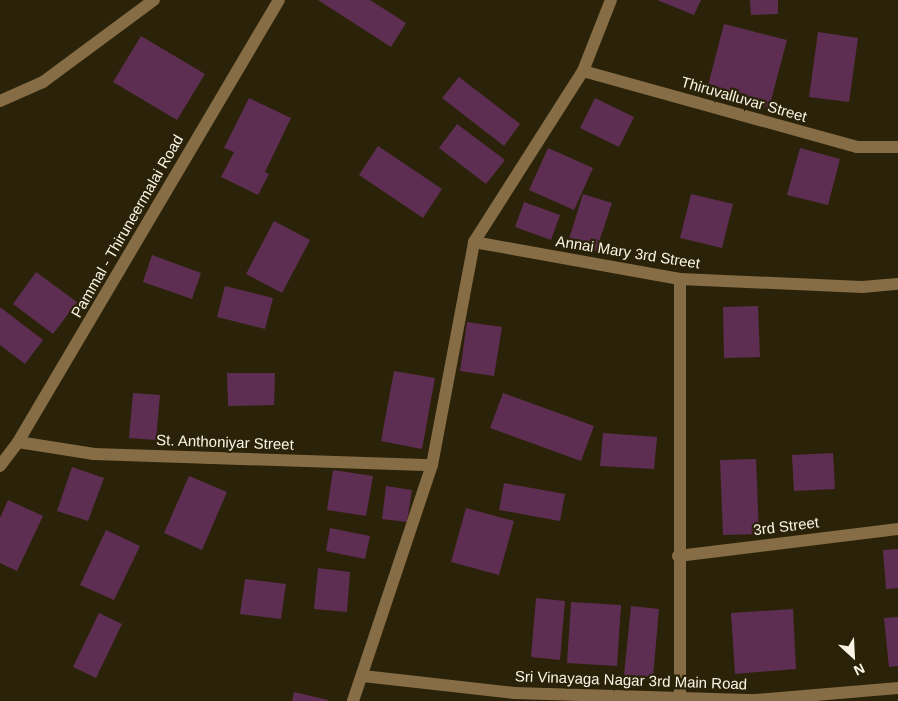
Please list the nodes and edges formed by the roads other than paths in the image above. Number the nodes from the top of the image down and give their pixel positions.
1 (154, 0) edge
2 (279, 0) edge
3 (611, 0) edge
4 (583, 71) junction
5 (0, 101) edge
6 (898, 147) edge
7 (474, 242) junction
8 (680, 279) junction
9 (898, 284) edge
10 (18, 442) junction
11 (432, 465) junction
12 (0, 466) edge
13 (898, 529) edge
14 (678, 556) junction
15 (363, 676) junction
16 (898, 688) edge
17 (680, 698) junction
18 (353, 701) edge

1 - 5 street
2 - 10 street, Pammal - Thiruneermalai Road
3 - 4 street
4 - 6 street, Thiruvalluvar Street
4 - 7 street
7 - 8 street, Annai Mary 3rd Street
7 - 11 street
8 - 9 street, Annai Mary 3rd Street
8 - 14 street
10 - 11 street, St. Anthoniyar Street
10 - 12 street, Pammal - Thiruneermalai Road
11 - 15 street
13 - 14 street, 3rd Street
14 - 17 street
15 - 17 street, Sri Vinayaga Nagar 3rd Main Road
15 - 18 street
16 - 17 street, Sri Vinayaga Nagar 3rd Main Road

